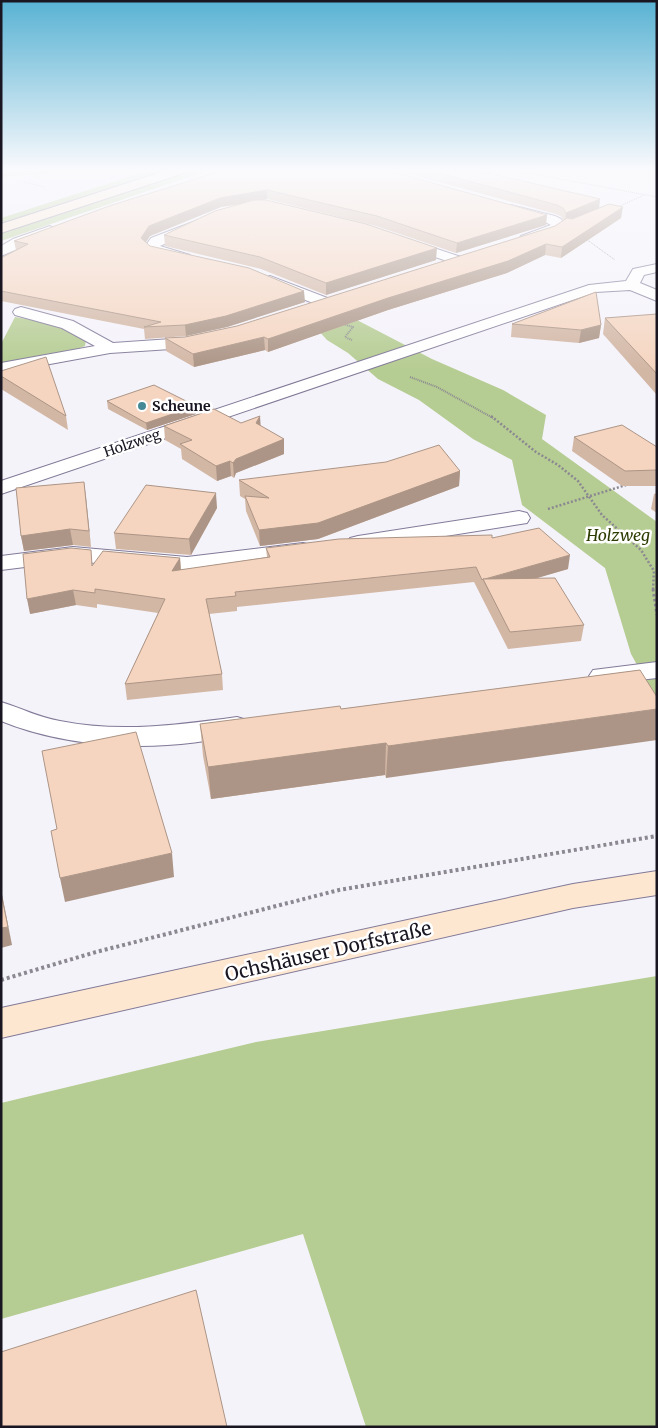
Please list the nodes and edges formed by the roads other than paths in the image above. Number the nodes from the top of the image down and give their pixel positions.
1 (33, 237) edge
2 (167, 237) edge
3 (388, 237) edge
4 (532, 237) edge
5 (511, 243) edge
6 (1, 252) edge
7 (474, 254) edge
8 (456, 260) junction
9 (203, 262) edge
10 (657, 268) edge
11 (428, 269) edge
12 (255, 274) edge
13 (635, 278) junction
14 (657, 296) edge
15 (302, 310) edge
16 (21, 312) edge
17 (222, 335) edge
18 (110, 348) junction
19 (1, 368) edge
20 (1, 488) edge
21 (519, 518) road end
22 (1, 563) edge
23 (657, 670) edge
24 (576, 679) edge
25 (1, 711) edge
26 (264, 722) edge
27 (657, 883) edge
28 (1, 1023) edge

1 - 6 street
2 - 9 street
3 - 8 street
4 - 5 street
7 - 8 street
8 - 11 street
10 - 13 street, Holzweg
12 - 15 street
13 - 14 street
13 - 20 street, Holzweg
16 - 18 street
17 - 18 street
18 - 19 street
21 - 22 street
23 - 24 street
25 - 26 street
27 - 28 main road, Ochshäuser Dorfstraße

